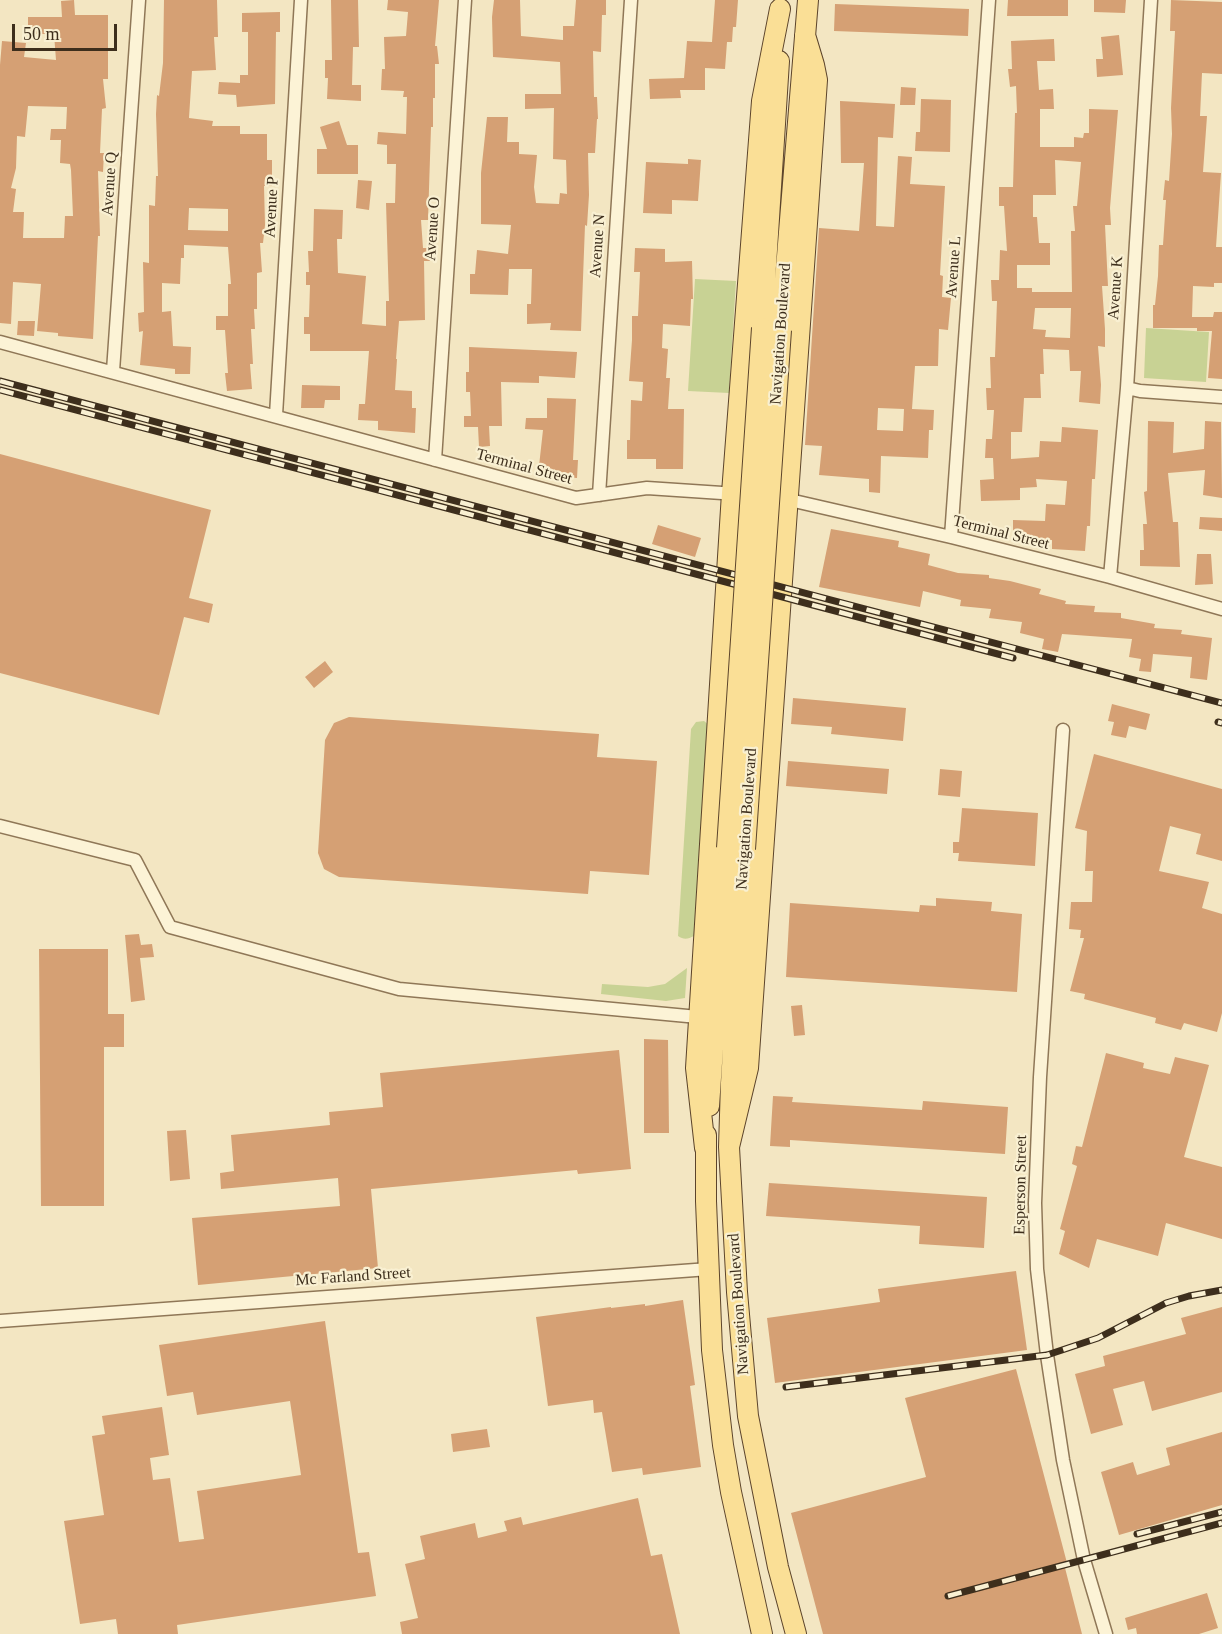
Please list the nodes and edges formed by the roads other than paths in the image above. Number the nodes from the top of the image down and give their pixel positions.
1 (139, 0) edge
2 (301, 0) edge
3 (465, 0) edge
4 (631, 0) edge
5 (808, 0) edge
6 (989, 0) edge
7 (1151, 0) edge
8 (781, 4) edge
9 (805, 35) junction
10 (772, 329) junction
11 (0, 342) edge
12 (113, 371) junction
13 (1127, 388) junction
14 (1222, 397) edge
15 (276, 415) junction
16 (435, 460) junction
17 (732, 494) junction
18 (599, 495) junction
19 (789, 499) junction
20 (951, 537) junction
21 (1110, 577) junction
22 (1222, 609) edge
23 (1063, 730) dead end
24 (0, 826) edge
25 (736, 848) junction
26 (698, 1017) junction
27 (729, 1147) junction
28 (705, 1148) junction
29 (736, 1258) junction
30 (709, 1269) junction
31 (0, 1321) edge
32 (762, 1634) edge
33 (796, 1634) edge
34 (1106, 1634) edge

1 - 12 street, Avenue Q
2 - 15 street, Avenue P
3 - 16 street, Avenue O
4 - 18 street, Avenue N
5 - 9 main road, Navigation Boulevard
6 - 20 street, Avenue L
7 - 13 street, Avenue K
8 - 10 main road, Navigation Boulevard
8 - 17 main road
9 - 10 main road, Navigation Boulevard
9 - 19 main road
10 - 25 main road, Navigation Boulevard, bridge
11 - 12 street, Terminal Street
12 - 15 street, Terminal Street
13 - 14 street
13 - 21 street, Avenue K
15 - 16 street, Terminal Street
16 - 18 street, Terminal Street
17 - 18 street, Terminal Street
17 - 19 street, Terminal Street
17 - 26 main road
19 - 20 street, Terminal Street
19 - 27 main road
20 - 21 street, Terminal Street
21 - 22 street, Terminal Street
23 - 34 street, Esperson Street
24 - 26 street
25 - 27 main road, Navigation Boulevard
25 - 28 main road, Navigation Boulevard
26 - 28 main road
27 - 29 main road, Navigation Boulevard
28 - 30 main road, Navigation Boulevard
29 - 30 main road
29 - 33 main road, Navigation Boulevard
30 - 31 street, Mc Farland Street
30 - 32 main road, Navigation Boulevard

